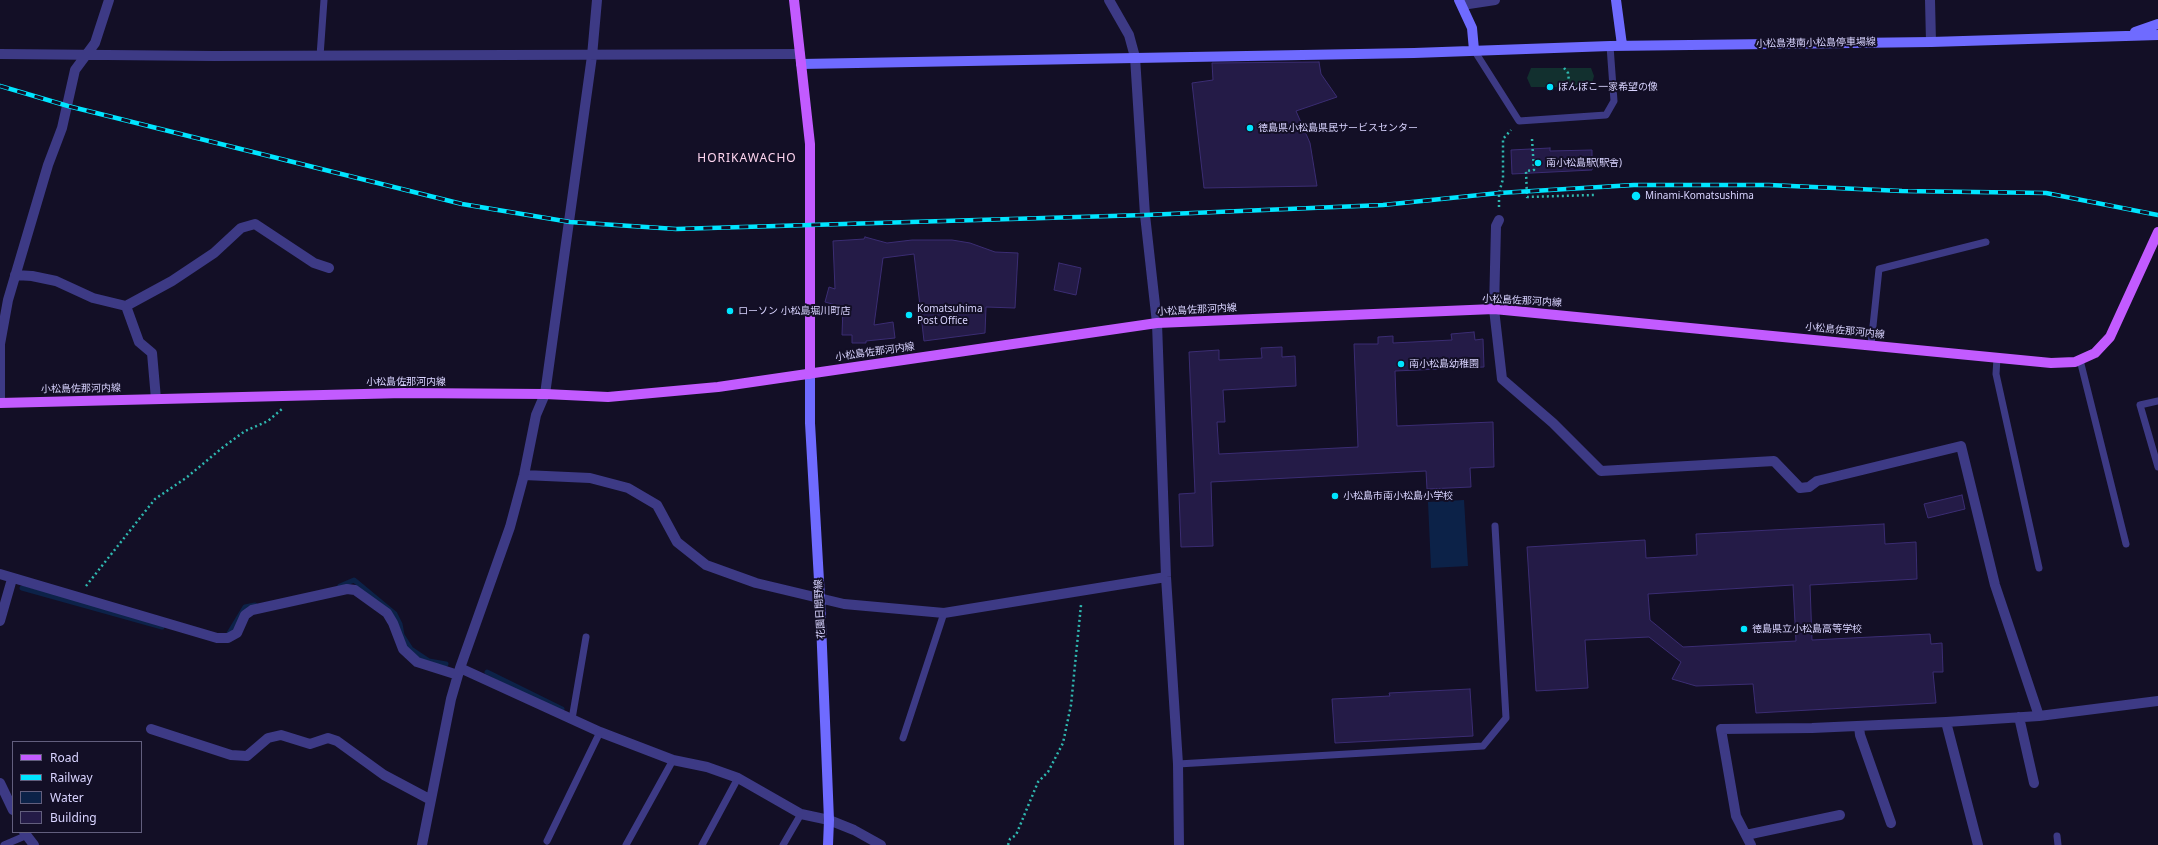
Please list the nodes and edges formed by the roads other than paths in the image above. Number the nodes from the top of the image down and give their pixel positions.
1 (109, 0) edge
2 (324, 0) edge
3 (597, 0) edge
4 (794, 0) edge
5 (1109, 0) edge
6 (1495, 0) edge
7 (1616, 0) edge
8 (1930, 0) edge
9 (1461, 2) edge
10 (2158, 24) edge
11 (2158, 35) edge
12 (2126, 36) junction
13 (1931, 42) junction
14 (1622, 45) junction
15 (1610, 46) junction
16 (1474, 50) junction
17 (0, 54) edge
18 (800, 54) junction
19 (86, 55) junction
20 (320, 56) junction
21 (592, 56) junction
22 (1135, 57) junction
23 (801, 64) junction
24 (1499, 220) road end
25 (2158, 234) edge
26 (1986, 242) dead end
27 (329, 268) dead end
28 (15, 275) junction
29 (8, 300) junction
30 (126, 306) junction
31 (0, 308) edge
32 (1494, 309) junction
33 (1157, 323) junction
34 (1871, 345) junction
35 (1997, 358) junction
36 (2080, 360) junction
37 (810, 374) junction
38 (545, 394) junction
39 (156, 399) junction
40 (2158, 400) edge
41 (0, 403) edge
42 (2158, 467) edge
43 (524, 475) junction
44 (1495, 526) dead end
45 (2126, 544) dead end
46 (2039, 568) dead end
47 (0, 574) edge
48 (1166, 577) junction
49 (12, 579) junction
50 (820, 598) junction
51 (944, 613) junction
52 (0, 621) edge
53 (586, 637) dead end
54 (459, 671) junction
55 (2158, 701) edge
56 (2038, 716) junction
57 (2019, 717) junction
58 (572, 719) junction
59 (1946, 722) junction
60 (1859, 726) junction
61 (151, 729) dead end
62 (600, 732) junction
63 (903, 738) dead end
64 (673, 760) junction
65 (1178, 764) junction
66 (738, 778) junction
67 (0, 783) edge
68 (2034, 783) dead end
69 (431, 800) junction
70 (12, 808) edge
71 (801, 814) junction
72 (1840, 815) dead end
73 (829, 820) junction
74 (1891, 823) dead end
75 (25, 834) edge
76 (1746, 835) junction
77 (2057, 836) dead end
78 (547, 841) dead end
79 (4, 845) edge
80 (34, 845) edge
81 (422, 845) edge
82 (626, 845) edge
83 (702, 845) edge
84 (783, 845) edge
85 (828, 845) edge
86 (881, 845) edge
87 (1179, 845) edge
88 (1751, 845) edge
89 (1978, 845) edge
90 (2058, 845) edge

1 - 19 street
2 - 20 lane
3 - 21 street
4 - 18 main road
5 - 22 street
6 - 9 street
7 - 14 main road
8 - 13 street
9 - 16 main road
10 - 12 main road
11 - 12 main road, 小松島港南小松島停車場線
12 - 13 main road, 小松島港南小松島停車場線
13 - 14 main road, 小松島港南小松島停車場線
14 - 15 main road, 小松島港南小松島停車場線
15 - 16 main road, 小松島港南小松島停車場線
15 - 16 lane
16 - 22 main road, 小松島港南小松島停車場線
17 - 19 street
18 - 21 street
18 - 23 main road
19 - 20 street
19 - 28 street
20 - 21 street
21 - 38 street
22 - 23 main road, 小松島港南小松島停車場線
22 - 33 street
23 - 37 main road
24 - 32 street
25 - 36 main road, 小松島佐那河内線
26 - 34 lane
27 - 30 street
28 - 29 street
28 - 30 street
29 - 31 street
29 - 41 street
30 - 39 street
32 - 33 main road, 小松島佐那河内線
32 - 34 main road, 小松島佐那河内線
32 - 56 street
33 - 37 main road, 小松島佐那河内線
33 - 48 street
34 - 35 main road, 小松島佐那河内線
35 - 36 main road, 小松島佐那河内線
35 - 46 lane
36 - 45 lane
37 - 38 main road, 小松島佐那河内線
37 - 50 main road, 花園日開野線
38 - 39 main road, 小松島佐那河内線
38 - 43 street
39 - 41 main road, 小松島佐那河内線
40 - 42 lane
43 - 50 street
43 - 54 street
44 - 65 lane
47 - 49 street
48 - 51 street
48 - 65 street
49 - 52 street
49 - 54 street
50 - 51 street
50 - 73 main road, 花園日開野線
51 - 63 lane
53 - 58 lane
54 - 58 street
54 - 69 street
55 - 56 street
56 - 57 street
57 - 59 street
57 - 68 street
58 - 62 street
59 - 60 street
59 - 89 street
60 - 74 street
60 - 76 street
61 - 69 street
62 - 64 street
62 - 78 lane
64 - 66 street
64 - 82 lane
65 - 87 street
66 - 71 street
66 - 83 lane
67 - 70 street
69 - 81 street
71 - 73 street
71 - 84 lane
72 - 76 street
73 - 85 main road, 花園日開野線
73 - 86 street
75 - 79 lane
75 - 80 street
76 - 88 street
77 - 90 lane

